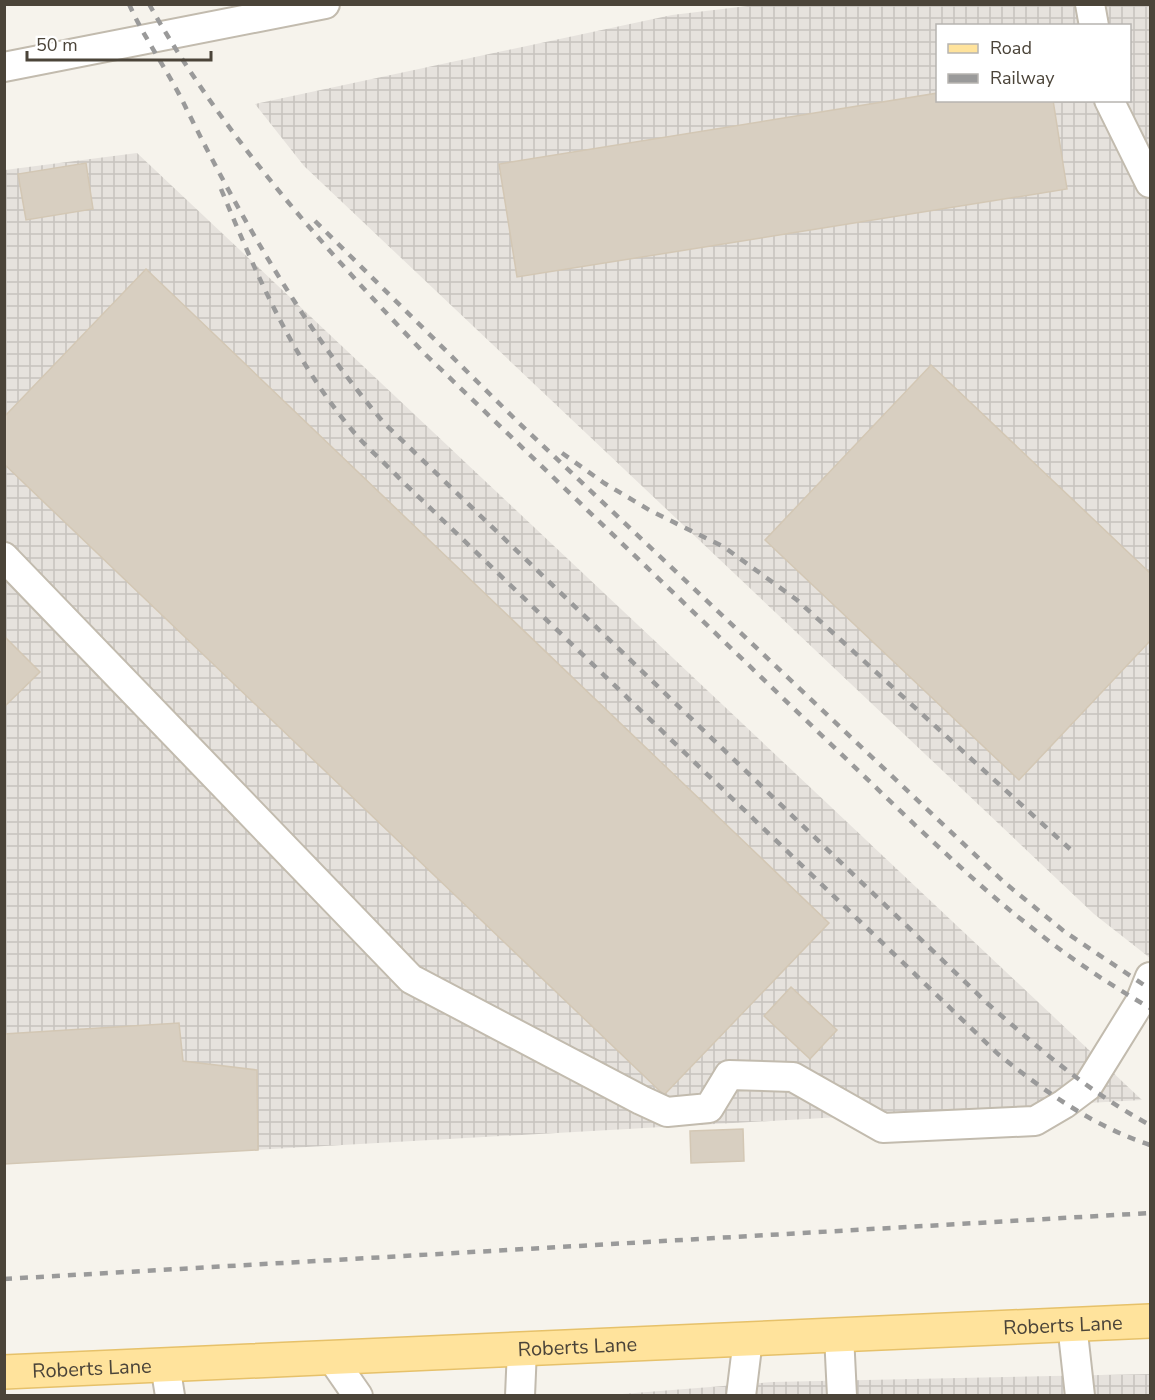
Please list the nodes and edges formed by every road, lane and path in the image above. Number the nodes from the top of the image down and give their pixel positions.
1 (325, 4) edge
2 (1090, 4) edge
3 (1094, 24) edge
4 (4, 67) edge
5 (1110, 102) edge
6 (1150, 183) edge
7 (4, 557) edge
8 (1150, 977) edge
9 (1150, 1320) edge
10 (1072, 1324) junction
11 (839, 1335) junction
12 (748, 1339) junction
13 (522, 1349) junction
14 (331, 1357) junction
15 (4, 1372) edge
16 (168, 1380) edge
17 (358, 1395) edge
18 (520, 1395) edge
19 (741, 1395) edge
20 (842, 1395) edge
21 (1080, 1395) edge

1 - 4 street
2 - 3 street
5 - 6 street
7 - 8 street
9 - 10 main road, Roberts Lane
10 - 11 main road, Roberts Lane
10 - 21 street
11 - 12 main road, Roberts Lane
11 - 20 street
12 - 13 main road, Roberts Lane
12 - 19 street
13 - 14 main road, Roberts Lane
13 - 18 street
14 - 16 main road, Roberts Lane
14 - 17 street
15 - 16 main road, Roberts Lane

